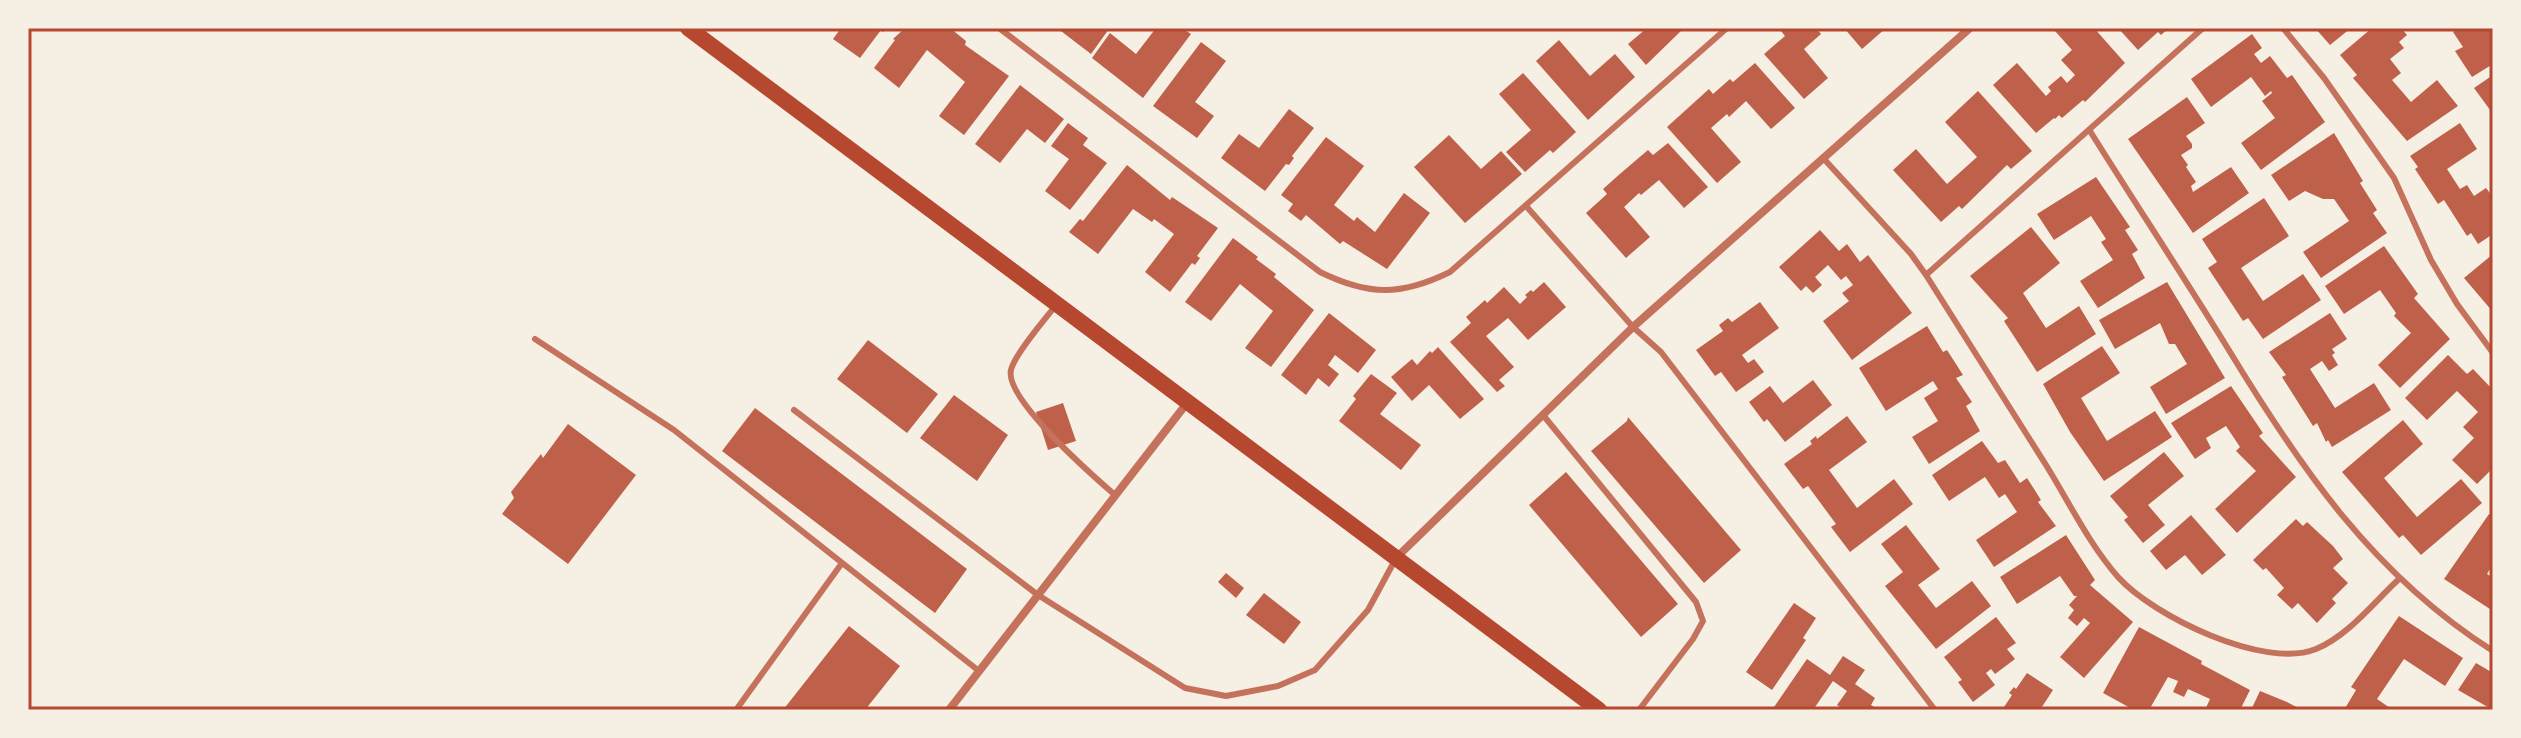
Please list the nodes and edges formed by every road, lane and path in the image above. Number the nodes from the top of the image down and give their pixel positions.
1 (688, 28) edge
2 (999, 28) edge
3 (1727, 28) edge
4 (1970, 28) edge
5 (2203, 28) edge
6 (2283, 28) edge
7 (2090, 131) junction
8 (1824, 159) junction
9 (1526, 206) junction
10 (1926, 275) junction
11 (1057, 304) junction
12 (1633, 327) junction
13 (535, 339) dead end
14 (2493, 353) edge
15 (1188, 402) junction
16 (794, 410) dead end
17 (1543, 415) junction
18 (1115, 495) junction
19 (1396, 559) junction
20 (842, 563) junction
21 (2399, 579) junction
22 (1038, 595) junction
23 (2493, 651) edge
24 (979, 671) junction
25 (736, 710) edge
26 (949, 710) edge
27 (1599, 710) edge
28 (1639, 710) edge
29 (1935, 710) edge

1 - 11 main road
2 - 9 lane
3 - 9 lane
4 - 8 street
5 - 7 lane
6 - 14 lane
7 - 10 lane
7 - 21 lane
8 - 10 lane
8 - 12 street
9 - 12 lane
10 - 21 lane
11 - 15 main road
11 - 18 lane
12 - 17 street
12 - 29 lane
13 - 20 lane
15 - 18 street
15 - 19 main road
16 - 22 lane
17 - 19 street
17 - 28 lane
18 - 22 street
19 - 22 lane
19 - 27 main road
20 - 24 lane
20 - 25 lane
21 - 23 lane
22 - 24 street
24 - 26 street

